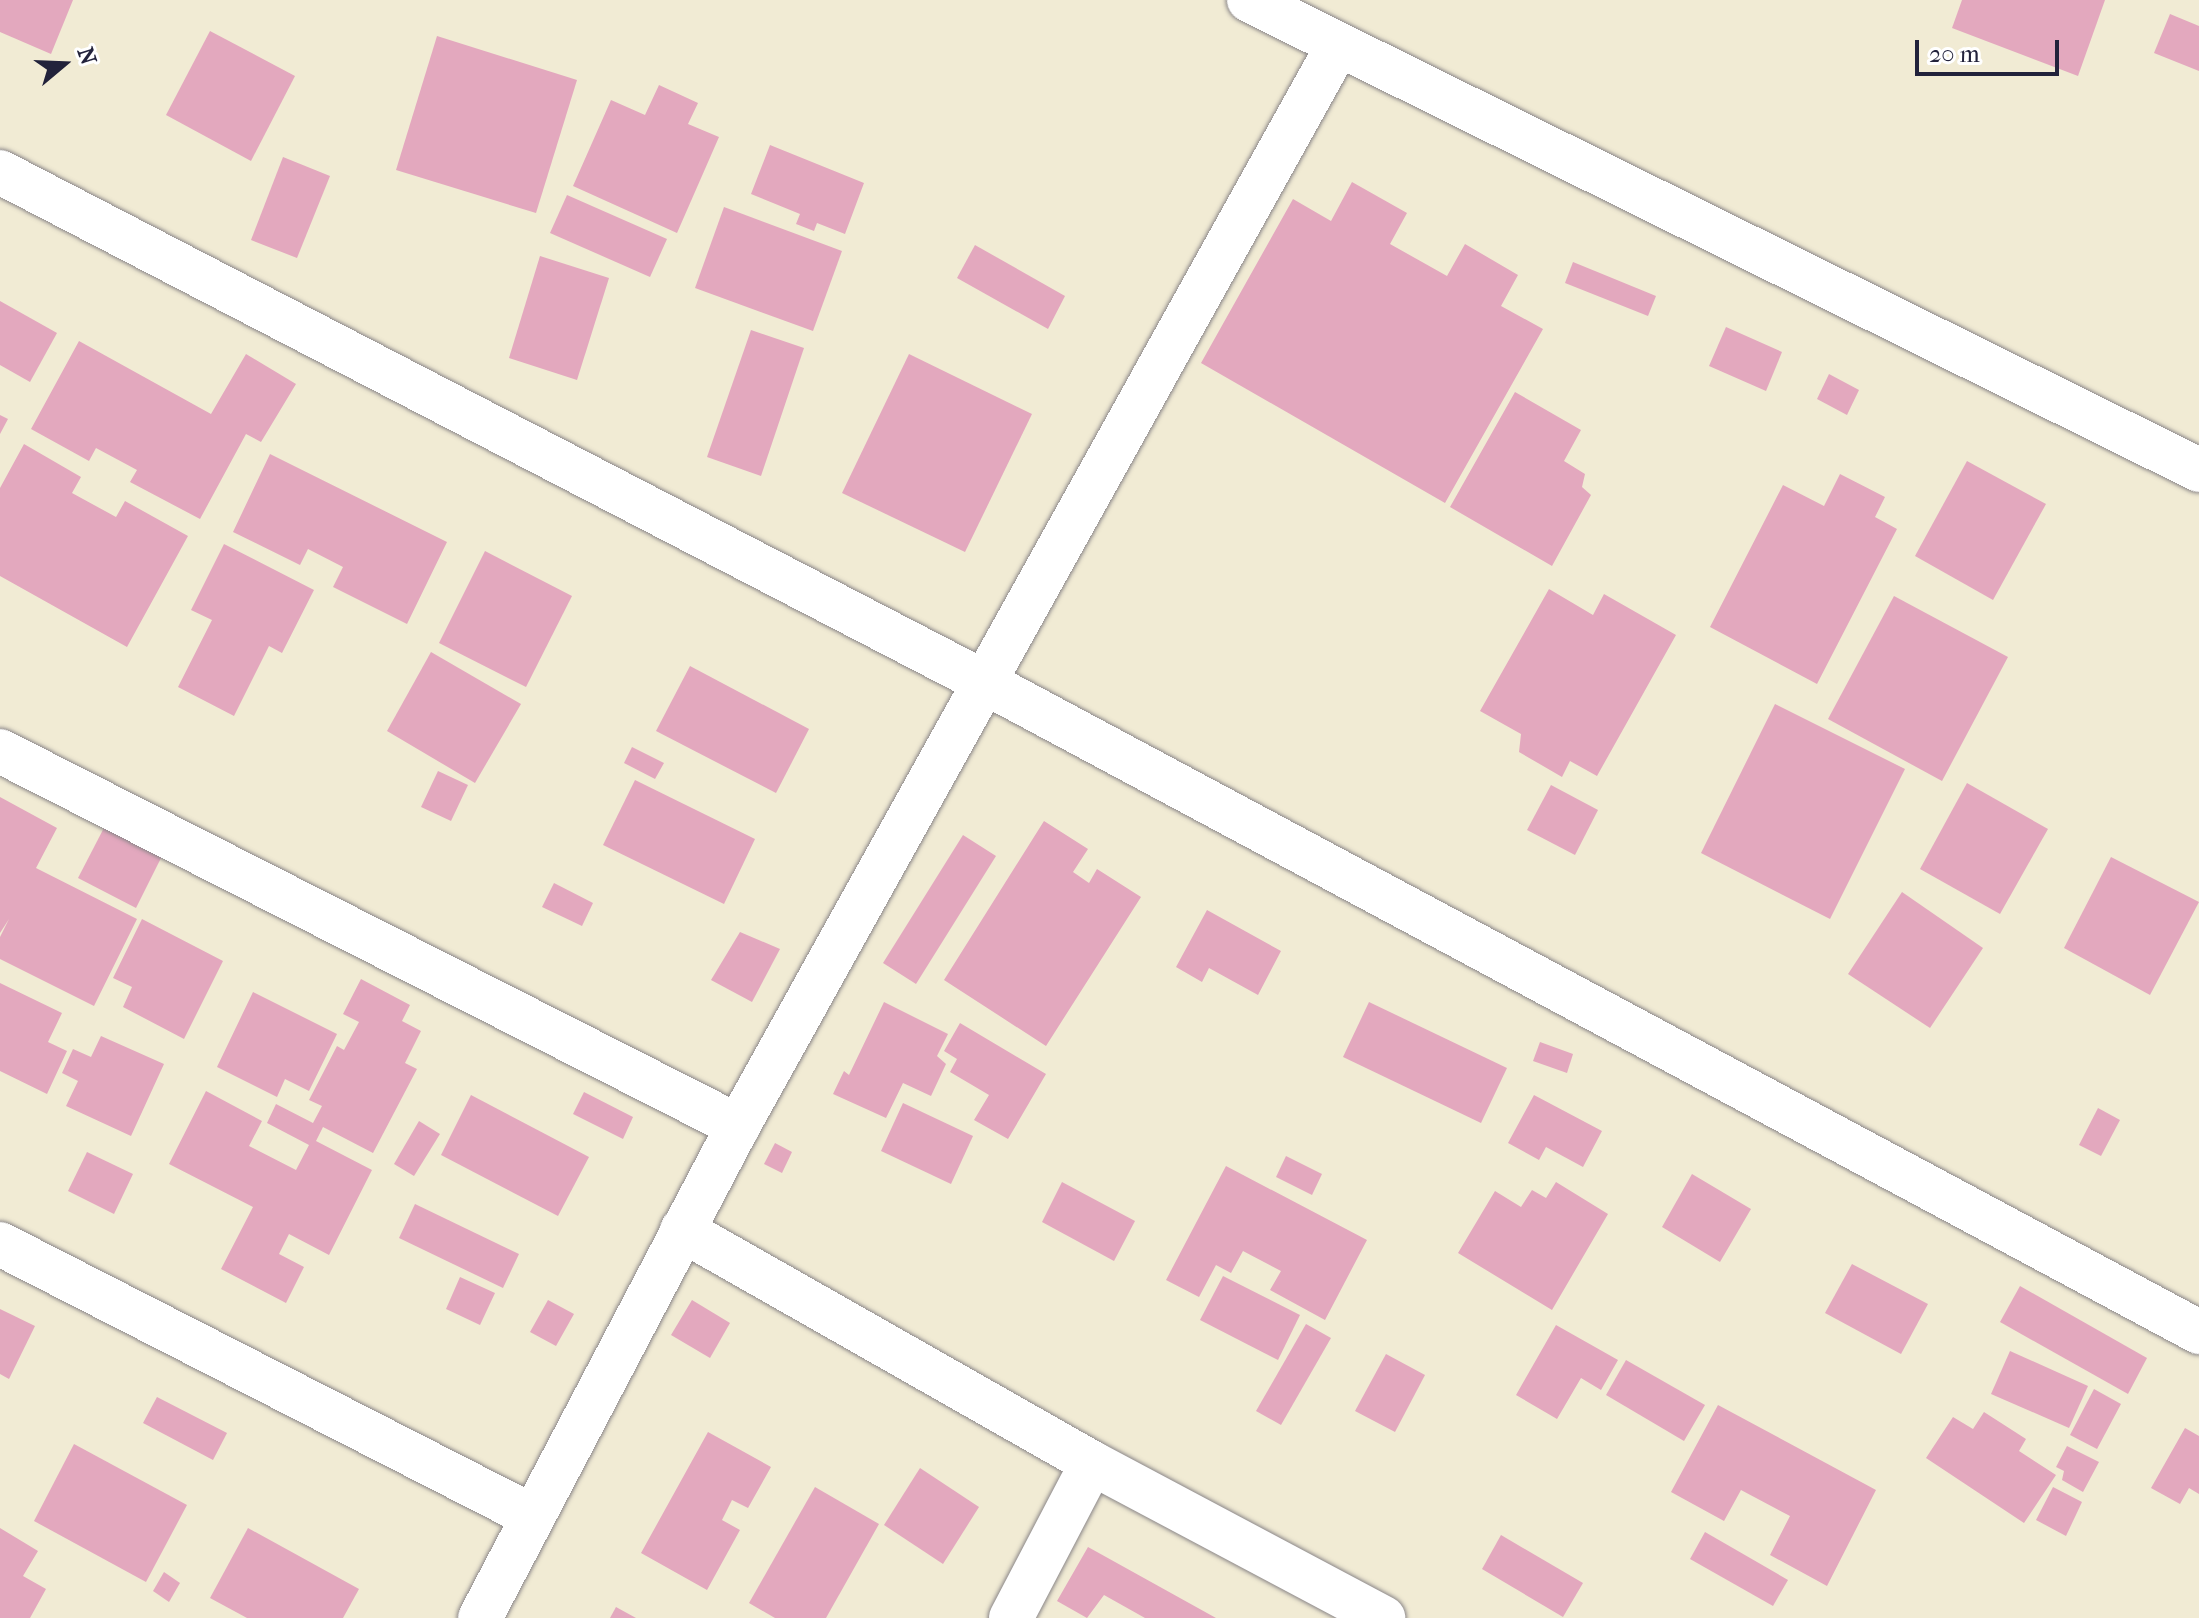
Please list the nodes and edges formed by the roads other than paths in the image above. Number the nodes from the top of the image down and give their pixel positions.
1 (1249, 0) edge
2 (1337, 47) junction
3 (0, 172) edge
4 (2199, 470) edge
5 (986, 683) junction
6 (0, 751) edge
7 (738, 1126) junction
8 (682, 1230) junction
9 (0, 1244) edge
10 (2199, 1332) edge
11 (1092, 1463) junction
12 (532, 1516) junction
13 (480, 1618) edge
14 (1011, 1618) edge
15 (1383, 1618) edge

1 - 2 street
2 - 4 street
2 - 5 street
3 - 5 street
5 - 7 street
5 - 10 street
6 - 7 street
7 - 8 street
8 - 11 street
8 - 12 street
9 - 12 street
11 - 14 street
11 - 15 street
12 - 13 street

